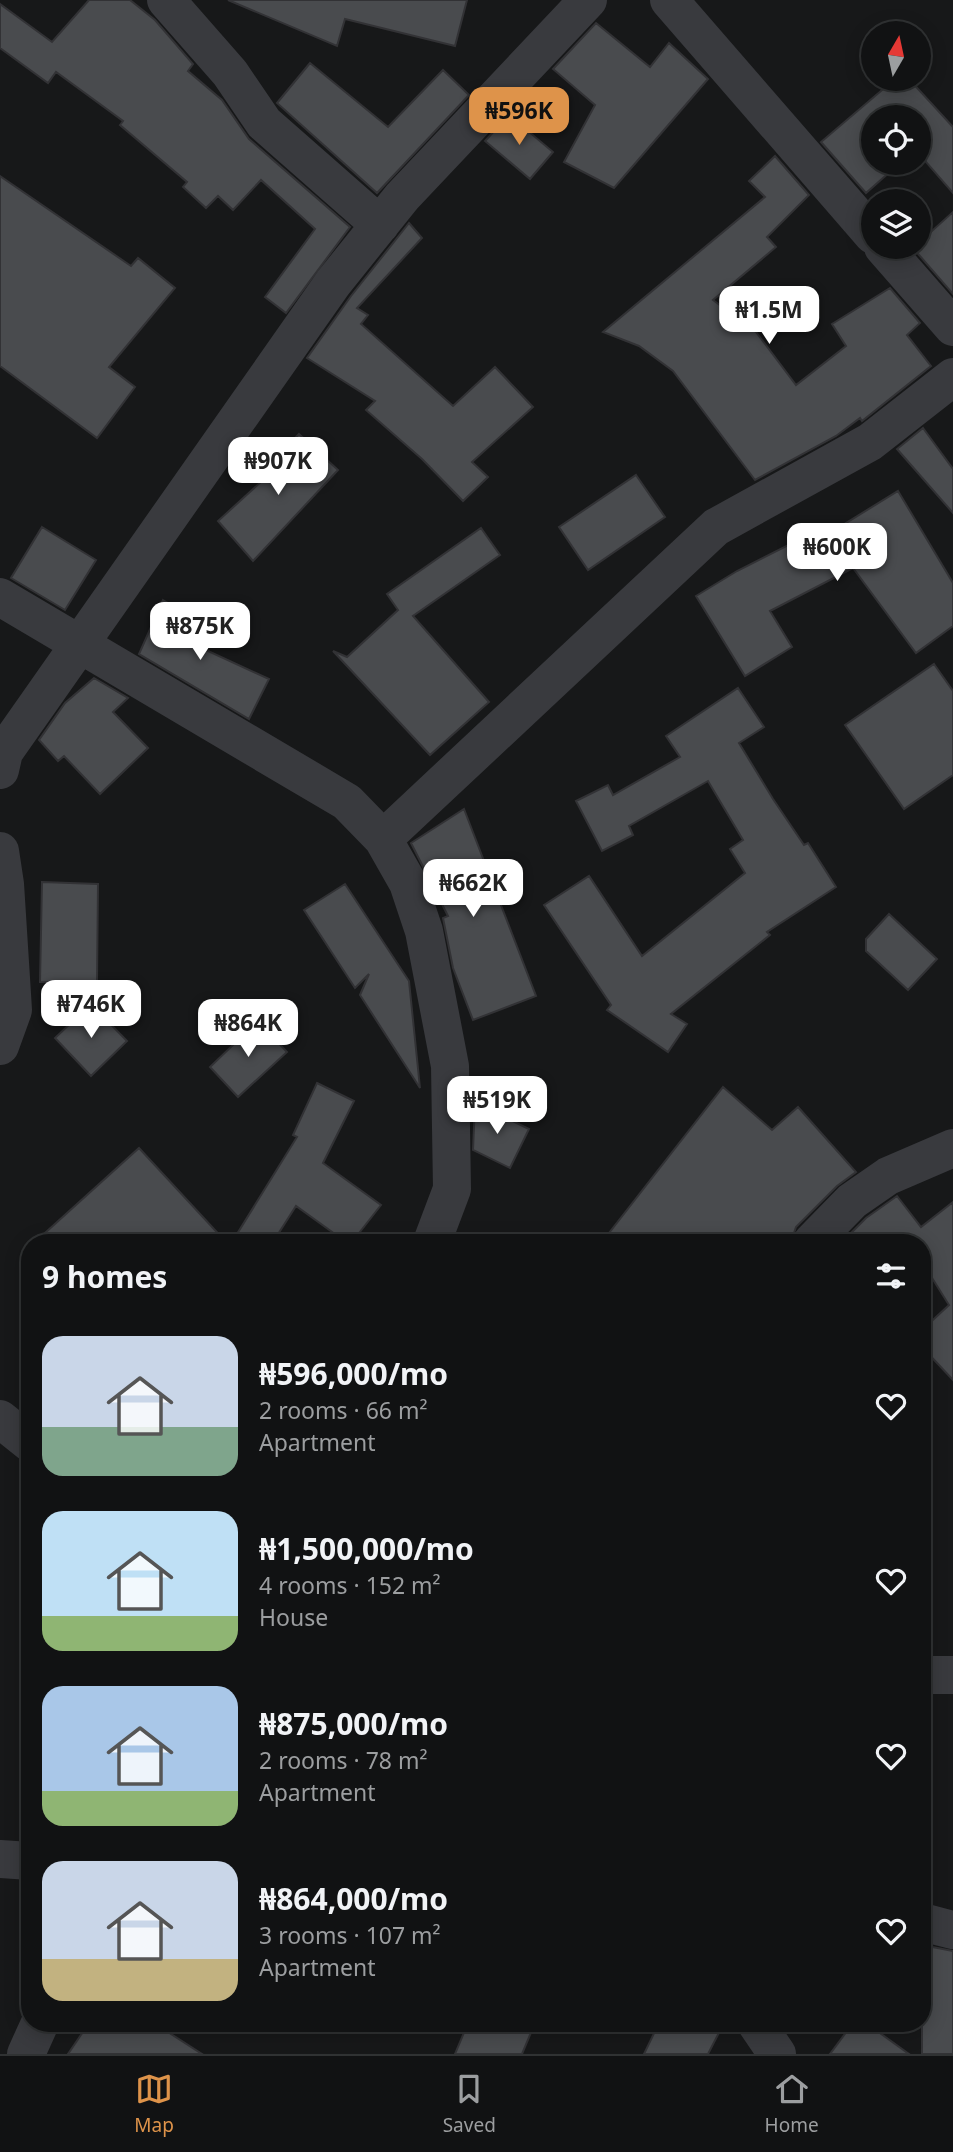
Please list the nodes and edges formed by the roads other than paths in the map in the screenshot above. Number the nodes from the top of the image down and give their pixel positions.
1 (166, 0) edge
2 (588, 0) edge
3 (669, 0) edge
4 (861, 221) edge
5 (380, 225) junction
6 (894, 259) edge
7 (953, 327) edge
8 (953, 377) edge
9 (0, 597) edge
10 (80, 644) junction
11 (0, 770) edge
12 (383, 839) junction
13 (0, 851) edge
14 (0, 1046) edge
15 (953, 1148) edge
16 (435, 1234) edge
17 (820, 1234) edge
18 (0, 1419) edge
19 (21, 1436) edge
20 (931, 1675) edge
21 (953, 1675) edge
22 (0, 1859) edge
23 (21, 1860) edge
24 (931, 1924) edge
25 (953, 1930) edge
26 (36, 2032) edge
27 (762, 2032) edge
28 (26, 2054) edge
29 (777, 2054) edge

1 - 5 street
2 - 5 street
3 - 4 street
5 - 10 street
6 - 7 street
8 - 12 street
9 - 10 street
10 - 11 street
10 - 12 street
12 - 16 street
13 - 14 street
15 - 17 street
18 - 19 street
20 - 21 street
22 - 23 street
24 - 25 street
26 - 28 street
27 - 29 street

